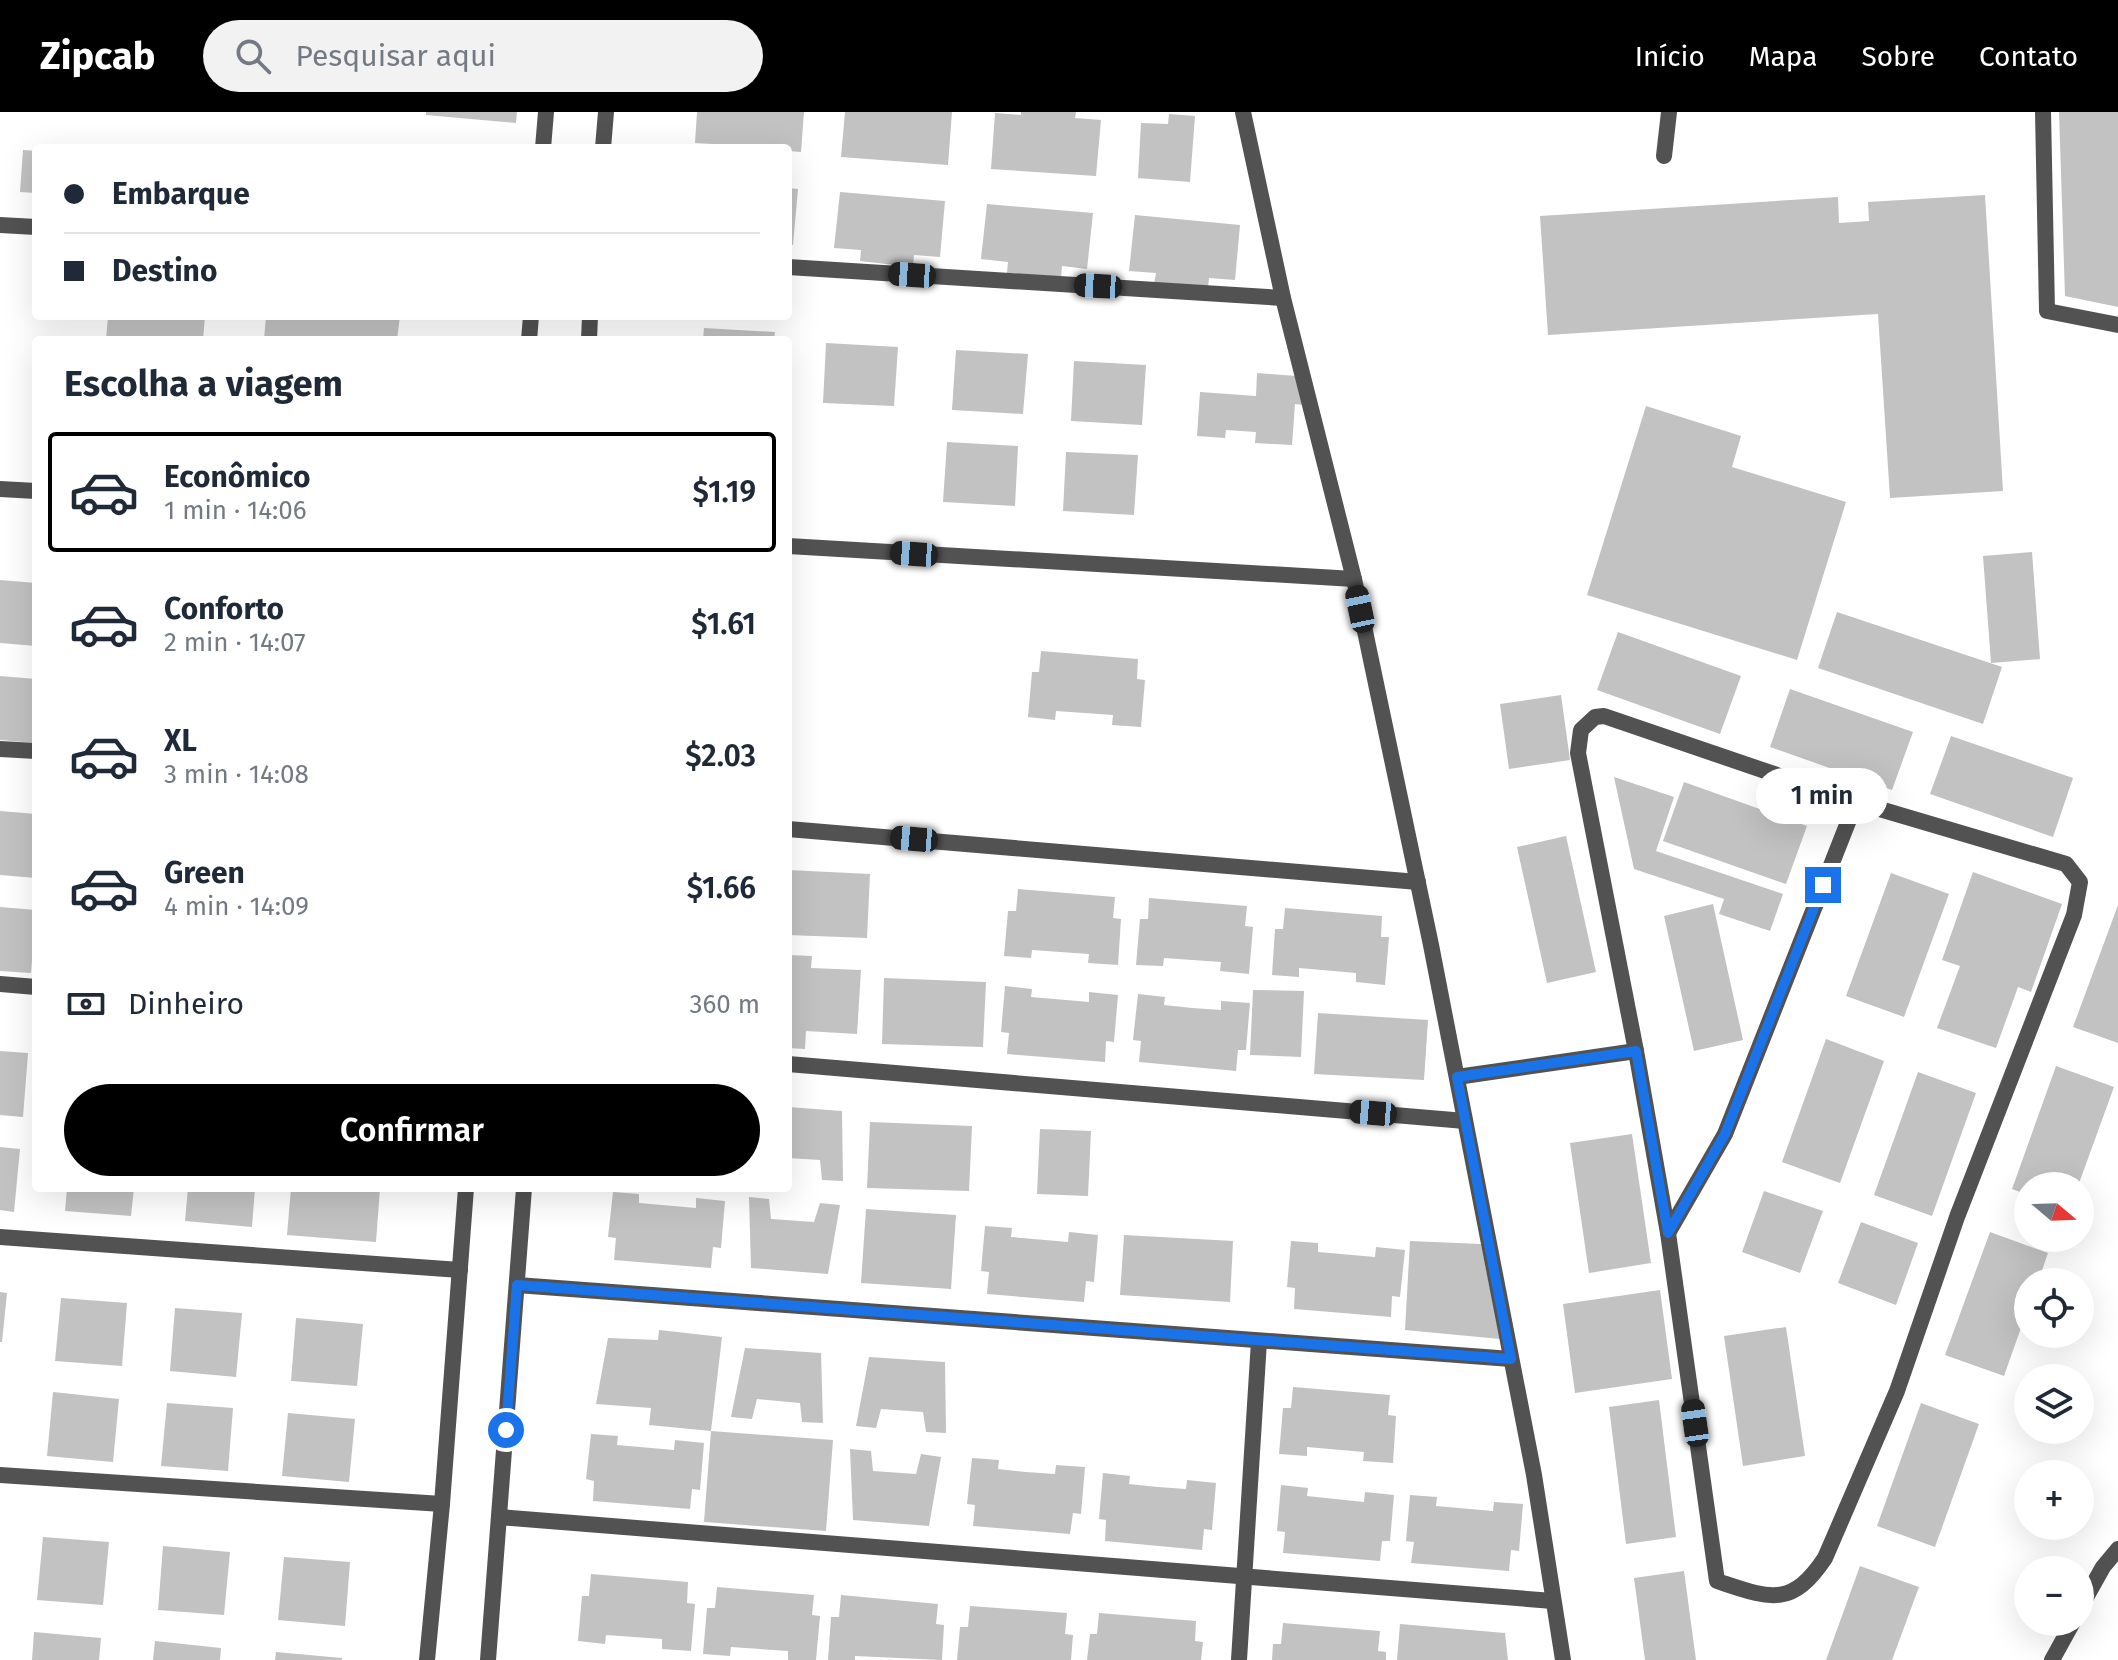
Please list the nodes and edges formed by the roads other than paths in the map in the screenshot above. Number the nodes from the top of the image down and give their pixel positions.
1 (546, 112) edge
2 (606, 112) edge
3 (1243, 112) edge
4 (1669, 112) edge
5 (2043, 112) edge
6 (543, 144) edge
7 (603, 144) edge
8 (1664, 156) dead end
9 (0, 225) edge
10 (32, 227) edge
11 (792, 267) edge
12 (1283, 298) junction
13 (2118, 325) edge
14 (0, 489) edge
15 (32, 491) edge
16 (792, 546) edge
17 (1354, 579) junction
18 (0, 749) edge
19 (32, 751) edge
20 (1856, 802) junction
21 (792, 829) edge
22 (1418, 882) junction
23 (0, 984) edge
24 (32, 987) edge
25 (1636, 1051) junction
26 (792, 1064) edge
27 (1457, 1077) junction
28 (1465, 1121) junction
29 (466, 1192) edge
30 (524, 1192) edge
31 (1668, 1233) junction
32 (0, 1237) edge
33 (460, 1270) junction
34 (517, 1285) junction
35 (1259, 1341) junction
36 (1511, 1359) junction
37 (0, 1475) edge
38 (442, 1504) junction
39 (499, 1517) junction
40 (2118, 1549) edge
41 (1245, 1576) junction
42 (2094, 1583) edge
43 (1553, 1601) junction
44 (2065, 1636) edge
45 (427, 1660) edge
46 (488, 1660) edge
47 (1239, 1660) edge
48 (1563, 1660) edge
49 (2052, 1660) edge

1 - 6 street
2 - 7 street
3 - 12 street
4 - 8 street
5 - 13 street
9 - 10 street
11 - 12 street
12 - 17 street
14 - 15 street
16 - 17 street
17 - 22 street
18 - 19 street
20 - 25 street
20 - 31 street
20 - 31 street
21 - 22 street
22 - 27 street
23 - 24 street
25 - 27 street
25 - 31 street
26 - 28 street
27 - 28 street
28 - 36 street
29 - 33 street
30 - 34 street
32 - 33 street
33 - 38 street
34 - 35 street
34 - 39 street
35 - 36 street
35 - 41 street
36 - 43 street
37 - 38 street
38 - 45 street
39 - 41 street
39 - 46 street
40 - 42 street
41 - 43 street
41 - 47 street
43 - 48 street
44 - 49 street

